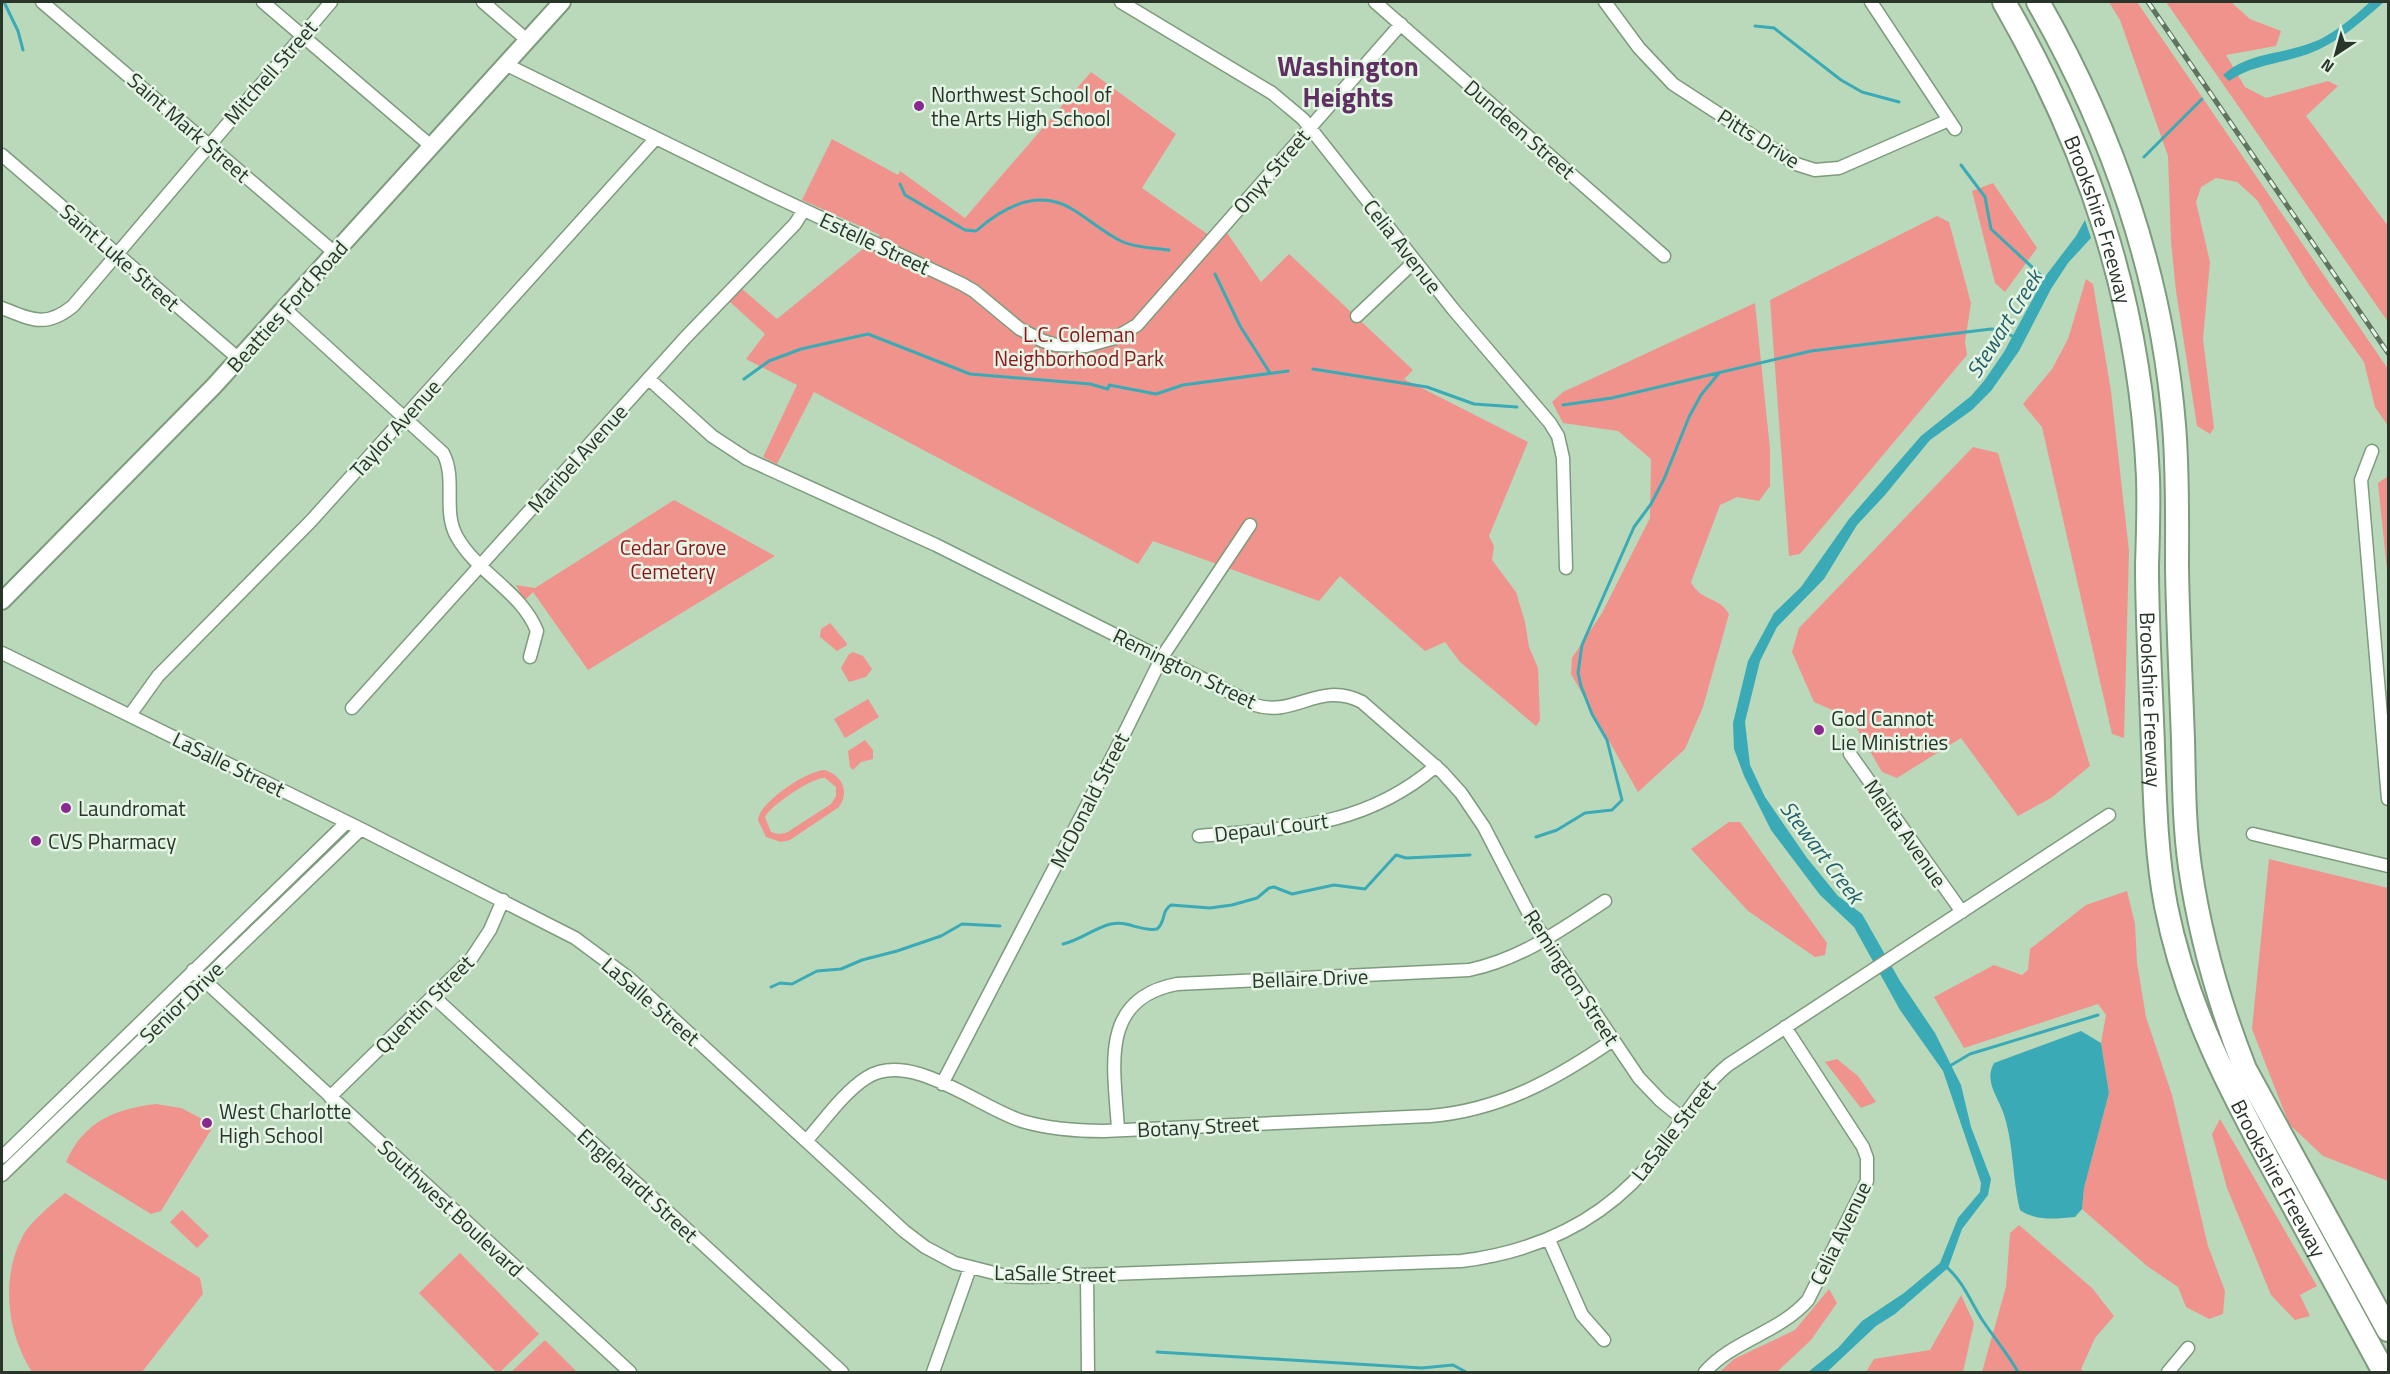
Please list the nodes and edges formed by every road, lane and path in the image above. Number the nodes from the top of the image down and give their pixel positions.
1 (42, 2) edge
2 (264, 2) edge
3 (331, 2) edge
4 (483, 2) edge
5 (562, 2) edge
6 (1121, 2) edge
7 (1375, 2) edge
8 (1605, 2) edge
9 (1871, 2) edge
10 (2004, 2) edge
11 (2038, 2) edge
12 (1401, 24) junction
13 (302, 35) junction
14 (527, 40) junction
15 (505, 64) junction
16 (1310, 126) junction
17 (656, 138) junction
18 (209, 144) junction
19 (431, 146) junction
20 (2, 155) edge
21 (804, 210) junction
22 (1214, 238) joint
23 (335, 253) junction
24 (118, 254) junction
25 (1664, 256) dead end
26 (1414, 261) junction
27 (2, 308) edge
28 (285, 309) junction
29 (1357, 316) dead end
30 (239, 359) junction
31 (649, 379) junction
32 (404, 417) junction
33 (2372, 451) dead end
34 (1250, 525) dead end
35 (481, 564) junction
36 (1566, 568) dead end
37 (2, 601) edge
38 (2, 653) edge
39 (530, 657) dead end
40 (1162, 657) junction
41 (352, 708) dead end
42 (130, 715) junction
43 (1850, 754) dead end
44 (1436, 766) junction
45 (2388, 799) edge
46 (2109, 815) dead end
47 (347, 822) junction
48 (361, 829) junction
49 (2253, 834) dead end
50 (1199, 836) dead end
51 (2388, 866) edge
52 (503, 900) junction
53 (1605, 902) dead end
54 (1962, 912) junction
55 (1546, 939) junction
56 (194, 970) junction
57 (204, 980) junction
58 (434, 997) junction
59 (1785, 1027) junction
60 (1613, 1040) junction
61 (942, 1084) junction
62 (330, 1097) junction
63 (1682, 1118) junction
64 (1118, 1130) junction
65 (806, 1141) junction
66 (2, 1157) edge
67 (2, 1175) edge
68 (1549, 1240) junction
69 (970, 1268) junction
70 (1087, 1276) junction
71 (2388, 1330) edge
72 (1604, 1340) dead end
73 (2188, 1348) dead end
74 (630, 1372) edge
75 (842, 1372) edge
76 (933, 1372) edge
77 (1088, 1372) edge
78 (1705, 1372) edge
79 (2168, 1372) edge
80 (2384, 1372) edge

1 - 18 street, Saint Mark Street
2 - 13 street
3 - 13 street, Mitchell Street
4 - 14 street
5 - 14 main road, Beatties Ford Road
6 - 16 street, Celia Avenue
7 - 12 street, Dundeen Street
8 - 9 street, Pitts Drive
10 - 80 highway, Brookshire Freeway
11 - 71 highway, Brookshire Freeway
12 - 16 street, Onyx Street
12 - 25 street, Dundeen Street
13 - 18 street, Mitchell Street
13 - 19 street
14 - 15 main road, Beatties Ford Road
15 - 17 street, Estelle Street
15 - 19 main road, Beatties Ford Road
16 - 22 street, Onyx Street
16 - 26 street, Celia Avenue
17 - 21 street, Estelle Street
17 - 32 street, Taylor Avenue
18 - 23 street, Saint Mark Street
18 - 24 street, Mitchell Street
19 - 23 main road, Beatties Ford Road
20 - 24 street, Saint Luke Street
21 - 22 street, Estelle Street
21 - 31 street, Maribel Avenue
23 - 28 main road, Beatties Ford Road
24 - 27 street, Mitchell Street
24 - 30 street, Saint Luke Street
26 - 29 street
26 - 36 street, Celia Avenue
28 - 30 main road, Beatties Ford Road
28 - 32 street
30 - 37 main road, Beatties Ford Road
31 - 35 street, Maribel Avenue
31 - 40 street, Remington Street
32 - 35 street
32 - 42 street, Taylor Avenue
33 - 45 street
34 - 40 street, McDonald Street
35 - 39 street
35 - 41 street, Maribel Avenue
38 - 42 street, LaSalle Street
40 - 44 street, Remington Street
40 - 61 street, McDonald Street
42 - 47 street, LaSalle Street
43 - 54 street, Melita Avenue
44 - 50 street, Depaul Court
44 - 55 street, Remington Street
46 - 54 street, LaSalle Street
47 - 48 street, LaSalle Street
47 - 56 street, Senior Drive
48 - 52 street, LaSalle Street
48 - 57 street, Senior Drive
49 - 51 street
52 - 58 street, Quentin Street
52 - 65 street, LaSalle Street
53 - 55 street, Bellaire Drive
54 - 59 street, LaSalle Street
55 - 60 street, Remington Street
55 - 64 street, Bellaire Drive
56 - 57 street, Southwest Boulevard
56 - 66 street, Senior Drive
57 - 62 street, Southwest Boulevard
57 - 67 street, Senior Drive
58 - 62 street, Quentin Street
58 - 75 street, Englehardt Street
59 - 63 street, LaSalle Street
59 - 78 street, Celia Avenue
60 - 63 street, Remington Street
60 - 64 street, Botany Street
61 - 64 street, Botany Street
61 - 65 street, Botany Street
62 - 74 street, Southwest Boulevard
63 - 68 street, LaSalle Street
65 - 69 street, LaSalle Street
68 - 70 street, LaSalle Street
68 - 72 street
69 - 70 street, LaSalle Street
69 - 76 street
70 - 77 street
73 - 79 street

